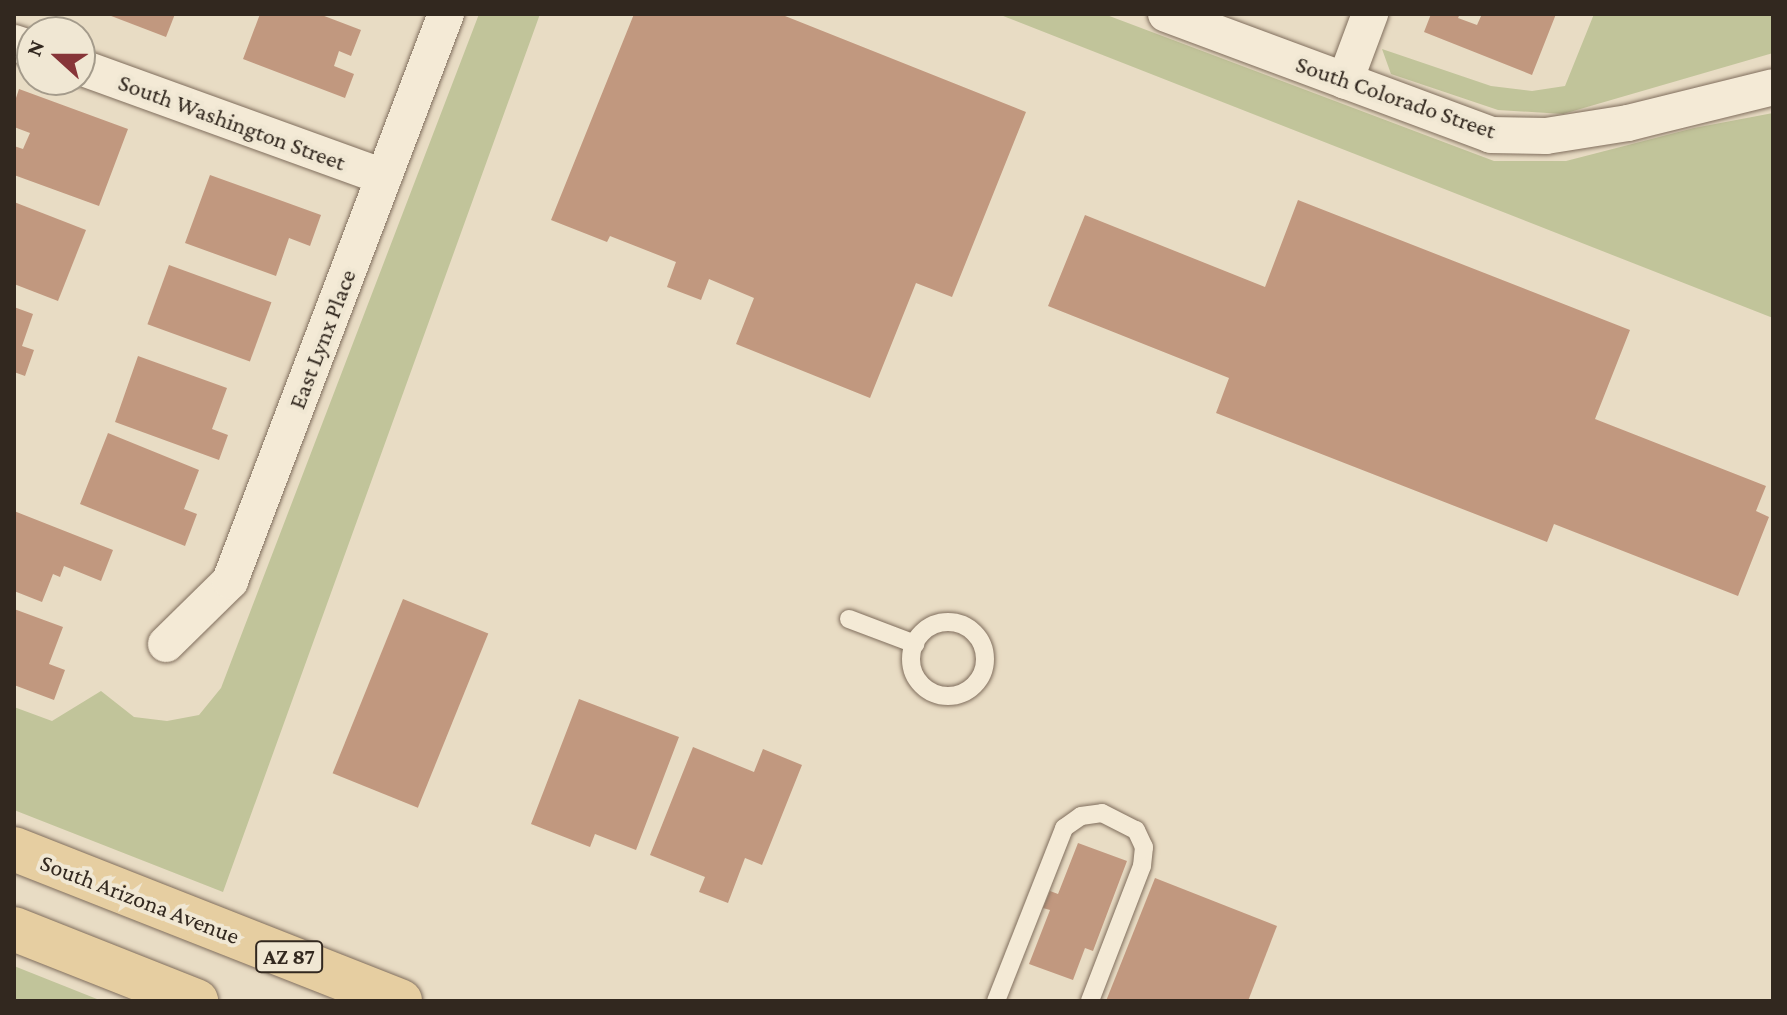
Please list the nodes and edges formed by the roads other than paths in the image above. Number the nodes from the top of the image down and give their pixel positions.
1 (446, 14) edge
2 (1166, 14) edge
3 (1370, 14) edge
4 (96, 73) edge
5 (1345, 81) junction
6 (1773, 87) edge
7 (384, 177) junction
8 (849, 619) dead end
9 (166, 644) dead end
10 (915, 644) junction
11 (14, 849) edge
12 (14, 929) edge
13 (196, 1001) edge
14 (400, 1001) edge
15 (996, 1001) edge
16 (1090, 1001) edge

1 - 7 street, East Lynx Place
2 - 5 street, South Colorado Street
3 - 5 street
4 - 7 street, South Washington Street
5 - 6 street, South Colorado Street
7 - 9 street, East Lynx Place
8 - 10 lane
10 - 10 lane
11 - 14 main road, South Arizona Avenue / AZ 87
12 - 13 main road
15 - 16 lane

